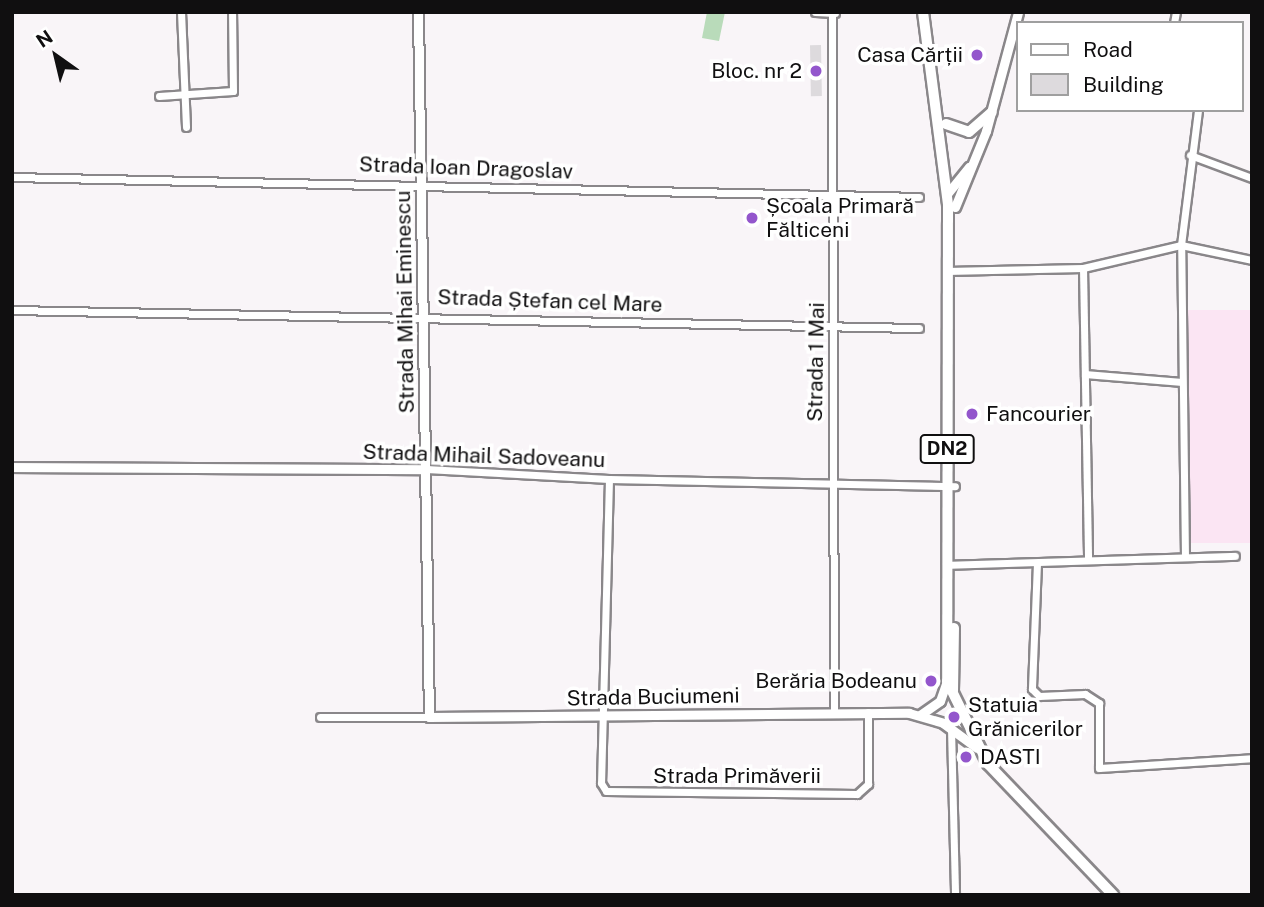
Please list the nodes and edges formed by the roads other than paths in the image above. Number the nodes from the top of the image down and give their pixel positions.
1 (181, 12) edge
2 (232, 12) edge
3 (418, 12) edge
4 (815, 12) edge
5 (923, 12) edge
6 (930, 12) edge
7 (1018, 12) edge
8 (835, 13) edge
9 (183, 94) junction
10 (159, 96) dead end
11 (992, 112) junction
12 (1198, 112) edge
13 (946, 124) junction
14 (186, 127) dead end
15 (1190, 155) junction
16 (974, 160) junction
17 (12, 177) edge
18 (1252, 178) edge
19 (420, 183) junction
20 (837, 195) junction
21 (919, 197) dead end
22 (951, 198) junction
23 (1181, 248) junction
24 (1252, 260) edge
25 (1083, 268) junction
26 (949, 271) junction
27 (12, 310) edge
28 (422, 314) junction
29 (919, 328) dead end
30 (834, 329) junction
31 (1085, 374) junction
32 (1182, 382) junction
33 (12, 467) edge
34 (426, 469) junction
35 (609, 480) junction
36 (831, 486) junction
37 (951, 486) junction
38 (1236, 556) dead end
39 (1185, 557) junction
40 (1088, 560) junction
41 (1037, 563) junction
42 (950, 565) junction
43 (947, 681) junction
44 (953, 691) junction
45 (834, 712) junction
46 (868, 712) junction
47 (920, 715) junction
48 (320, 716) dead end
49 (605, 716) junction
50 (429, 717) junction
51 (951, 728) junction
52 (977, 748) junction
53 (1252, 758) edge
54 (955, 895) edge
55 (1113, 895) edge

1 - 9 street
2 - 9 street
3 - 19 street, Strada Mihai Eminescu
4 - 8 street
5 - 22 main road, DN2
6 - 13 main road, DN2
7 - 11 street
8 - 20 street, Strada 1 Mai
9 - 10 street
9 - 14 street
11 - 13 main road
11 - 16 street
12 - 15 street
13 - 22 main road, DN2
15 - 18 street
15 - 23 street
16 - 22 street
16 - 22 street
17 - 19 street, Strada Ioan Dragoslav
19 - 20 street, Strada Ioan Dragoslav
19 - 28 street, Strada Mihai Eminescu
20 - 21 street, Strada Ioan Dragoslav
20 - 30 street, Strada 1 Mai
22 - 26 main road, DN2
23 - 24 street
23 - 25 street
23 - 32 street
25 - 26 street
25 - 31 street
26 - 37 main road, DN2
27 - 28 street, Strada Ștefan cel Mare
28 - 30 street, Strada Ștefan cel Mare
28 - 34 street, Strada Mihai Eminescu
29 - 30 street, Strada Ștefan cel Mare
30 - 36 street, Strada 1 Mai
31 - 32 street
31 - 40 street
32 - 39 street
33 - 34 street, Strada Mihail Sadoveanu
34 - 35 street, Strada Mihail Sadoveanu
34 - 50 street, Strada Mihai Eminescu
35 - 36 street, Strada Mihail Sadoveanu
35 - 49 street
36 - 37 street, Strada Mihail Sadoveanu
36 - 45 street, Strada 1 Mai
37 - 42 main road, DN2
38 - 39 street
39 - 40 street
40 - 41 street
41 - 42 street
41 - 53 street
42 - 43 main road, DN2
42 - 44 main road, DN2
43 - 44 main road, DN2
43 - 47 street
44 - 52 main road, DN2
45 - 46 street, Strada Buciumeni
45 - 49 street, Strada Buciumeni
46 - 47 street, Strada Buciumeni
46 - 49 street, Strada Primăverii
47 - 51 street, Strada Buciumeni
48 - 50 street, Strada Buciumeni
49 - 50 street, Strada Buciumeni
51 - 52 street, Strada Buciumeni
51 - 54 street
52 - 55 main road, DN2

